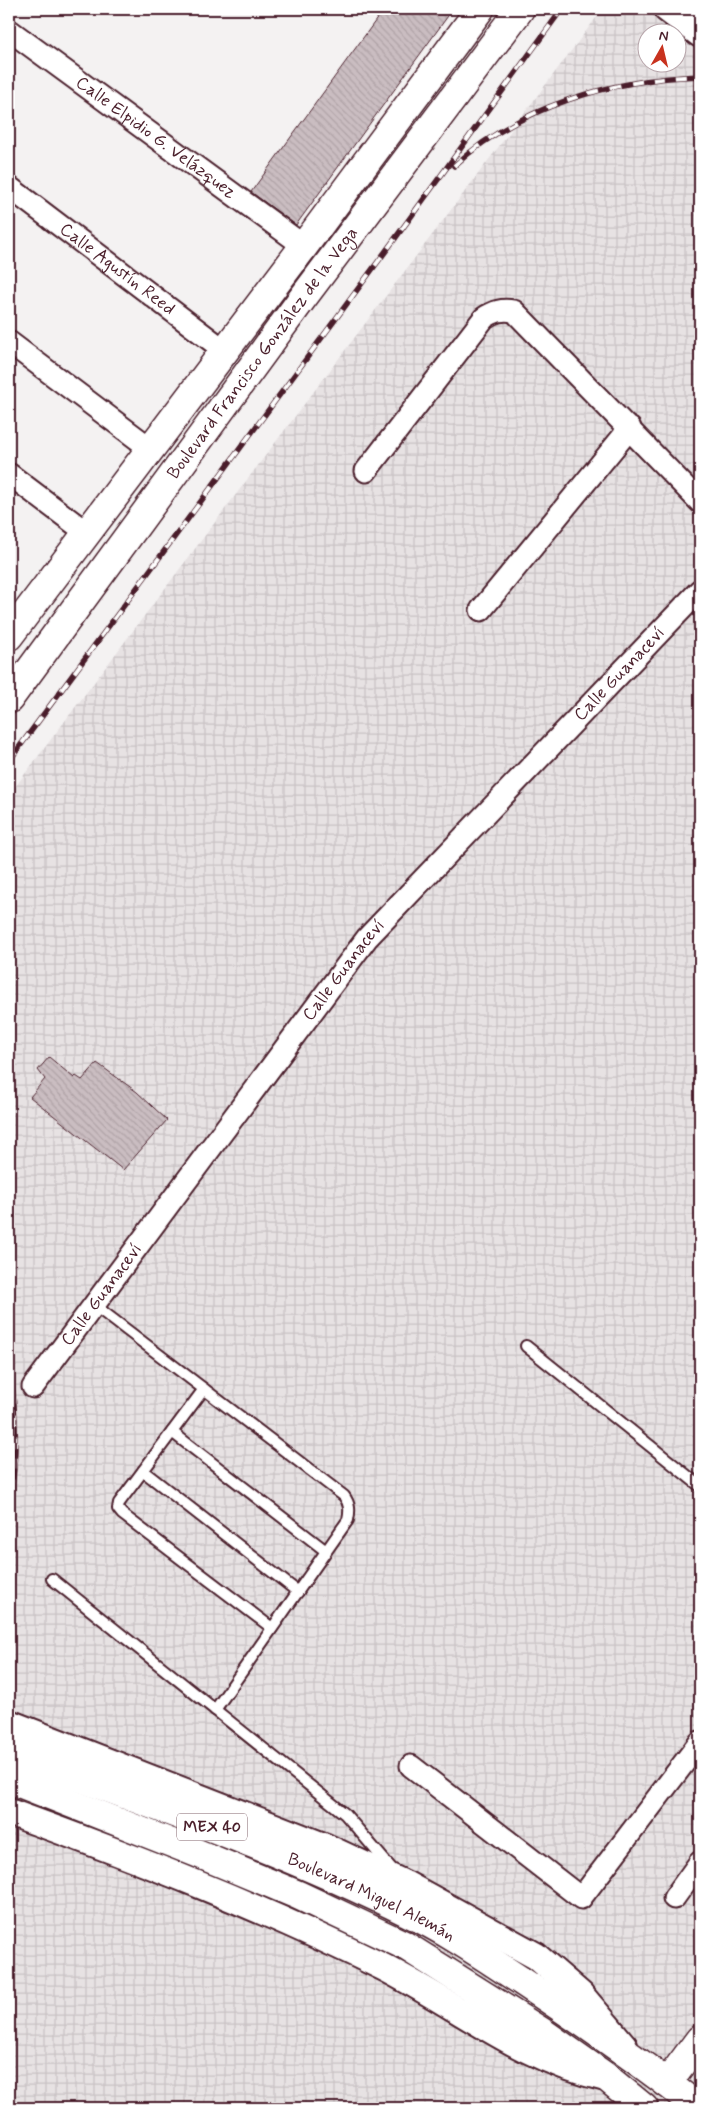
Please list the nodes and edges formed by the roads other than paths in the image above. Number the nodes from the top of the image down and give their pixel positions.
1 (480, 9) edge
2 (520, 9) edge
3 (667, 9) edge
4 (9, 30) edge
5 (700, 34) edge
6 (9, 187) edge
7 (304, 246) junction
8 (9, 342) edge
9 (225, 351) junction
10 (630, 428) junction
11 (151, 449) junction
12 (366, 471) dead end
13 (9, 474) edge
14 (700, 502) edge
15 (87, 533) junction
16 (700, 590) edge
17 (481, 610) dead end
18 (9, 636) edge
19 (9, 699) edge
20 (94, 1305) junction
21 (526, 1346) dead end
22 (33, 1387) dead end
23 (204, 1390) junction
24 (172, 1432) junction
25 (143, 1471) junction
26 (700, 1486) edge
27 (326, 1551) junction
28 (52, 1580) dead end
29 (298, 1592) junction
30 (272, 1628) junction
31 (215, 1710) junction
32 (9, 1723) edge
33 (700, 1742) edge
34 (9, 1750) edge
35 (411, 1766) dead end
36 (9, 1779) edge
37 (9, 1812) edge
38 (700, 1862) edge
39 (405, 1884) junction
40 (674, 1898) dead end
41 (700, 2039) edge
42 (637, 2062) junction
43 (606, 2077) junction
44 (667, 2083) junction
45 (700, 2089) edge
46 (644, 2108) edge
47 (699, 2108) edge

1 - 7 main road, Boulevard Francisco González de la Vega
2 - 19 main road, Boulevard Francisco González de la Vega
3 - 5 street
4 - 7 street, Calle Elpidio G. Velázquez
6 - 9 street, Calle Agustín Reed
7 - 9 main road, Boulevard Francisco González de la Vega
8 - 11 street
9 - 11 main road, Boulevard Francisco González de la Vega
10 - 12 street
10 - 14 street
10 - 17 street
11 - 15 main road, Boulevard Francisco González de la Vega
13 - 15 street
15 - 18 main road, Boulevard Francisco González de la Vega
16 - 20 street, Calle Guanaceví
20 - 22 street, Calle Guanaceví
20 - 23 lane
21 - 26 lane
23 - 24 lane
23 - 27 lane
24 - 25 lane
24 - 27 lane
25 - 29 lane
25 - 30 lane
27 - 29 lane
28 - 31 lane
29 - 30 lane
30 - 31 lane
31 - 39 lane
32 - 39 street
33 - 35 street
34 - 42 main road, Boulevard Miguel Alemán / MEX 40
36 - 43 main road, Boulevard Miguel Alemán / MEX 40
37 - 43 street
38 - 40 street
39 - 42 street
41 - 44 main road
42 - 44 main road, Boulevard Miguel Alemán / MEX 40
43 - 46 main road, Boulevard Miguel Alemán / MEX 40
44 - 45 main road
44 - 47 main road, Boulevard Miguel Alemán / MEX 40

